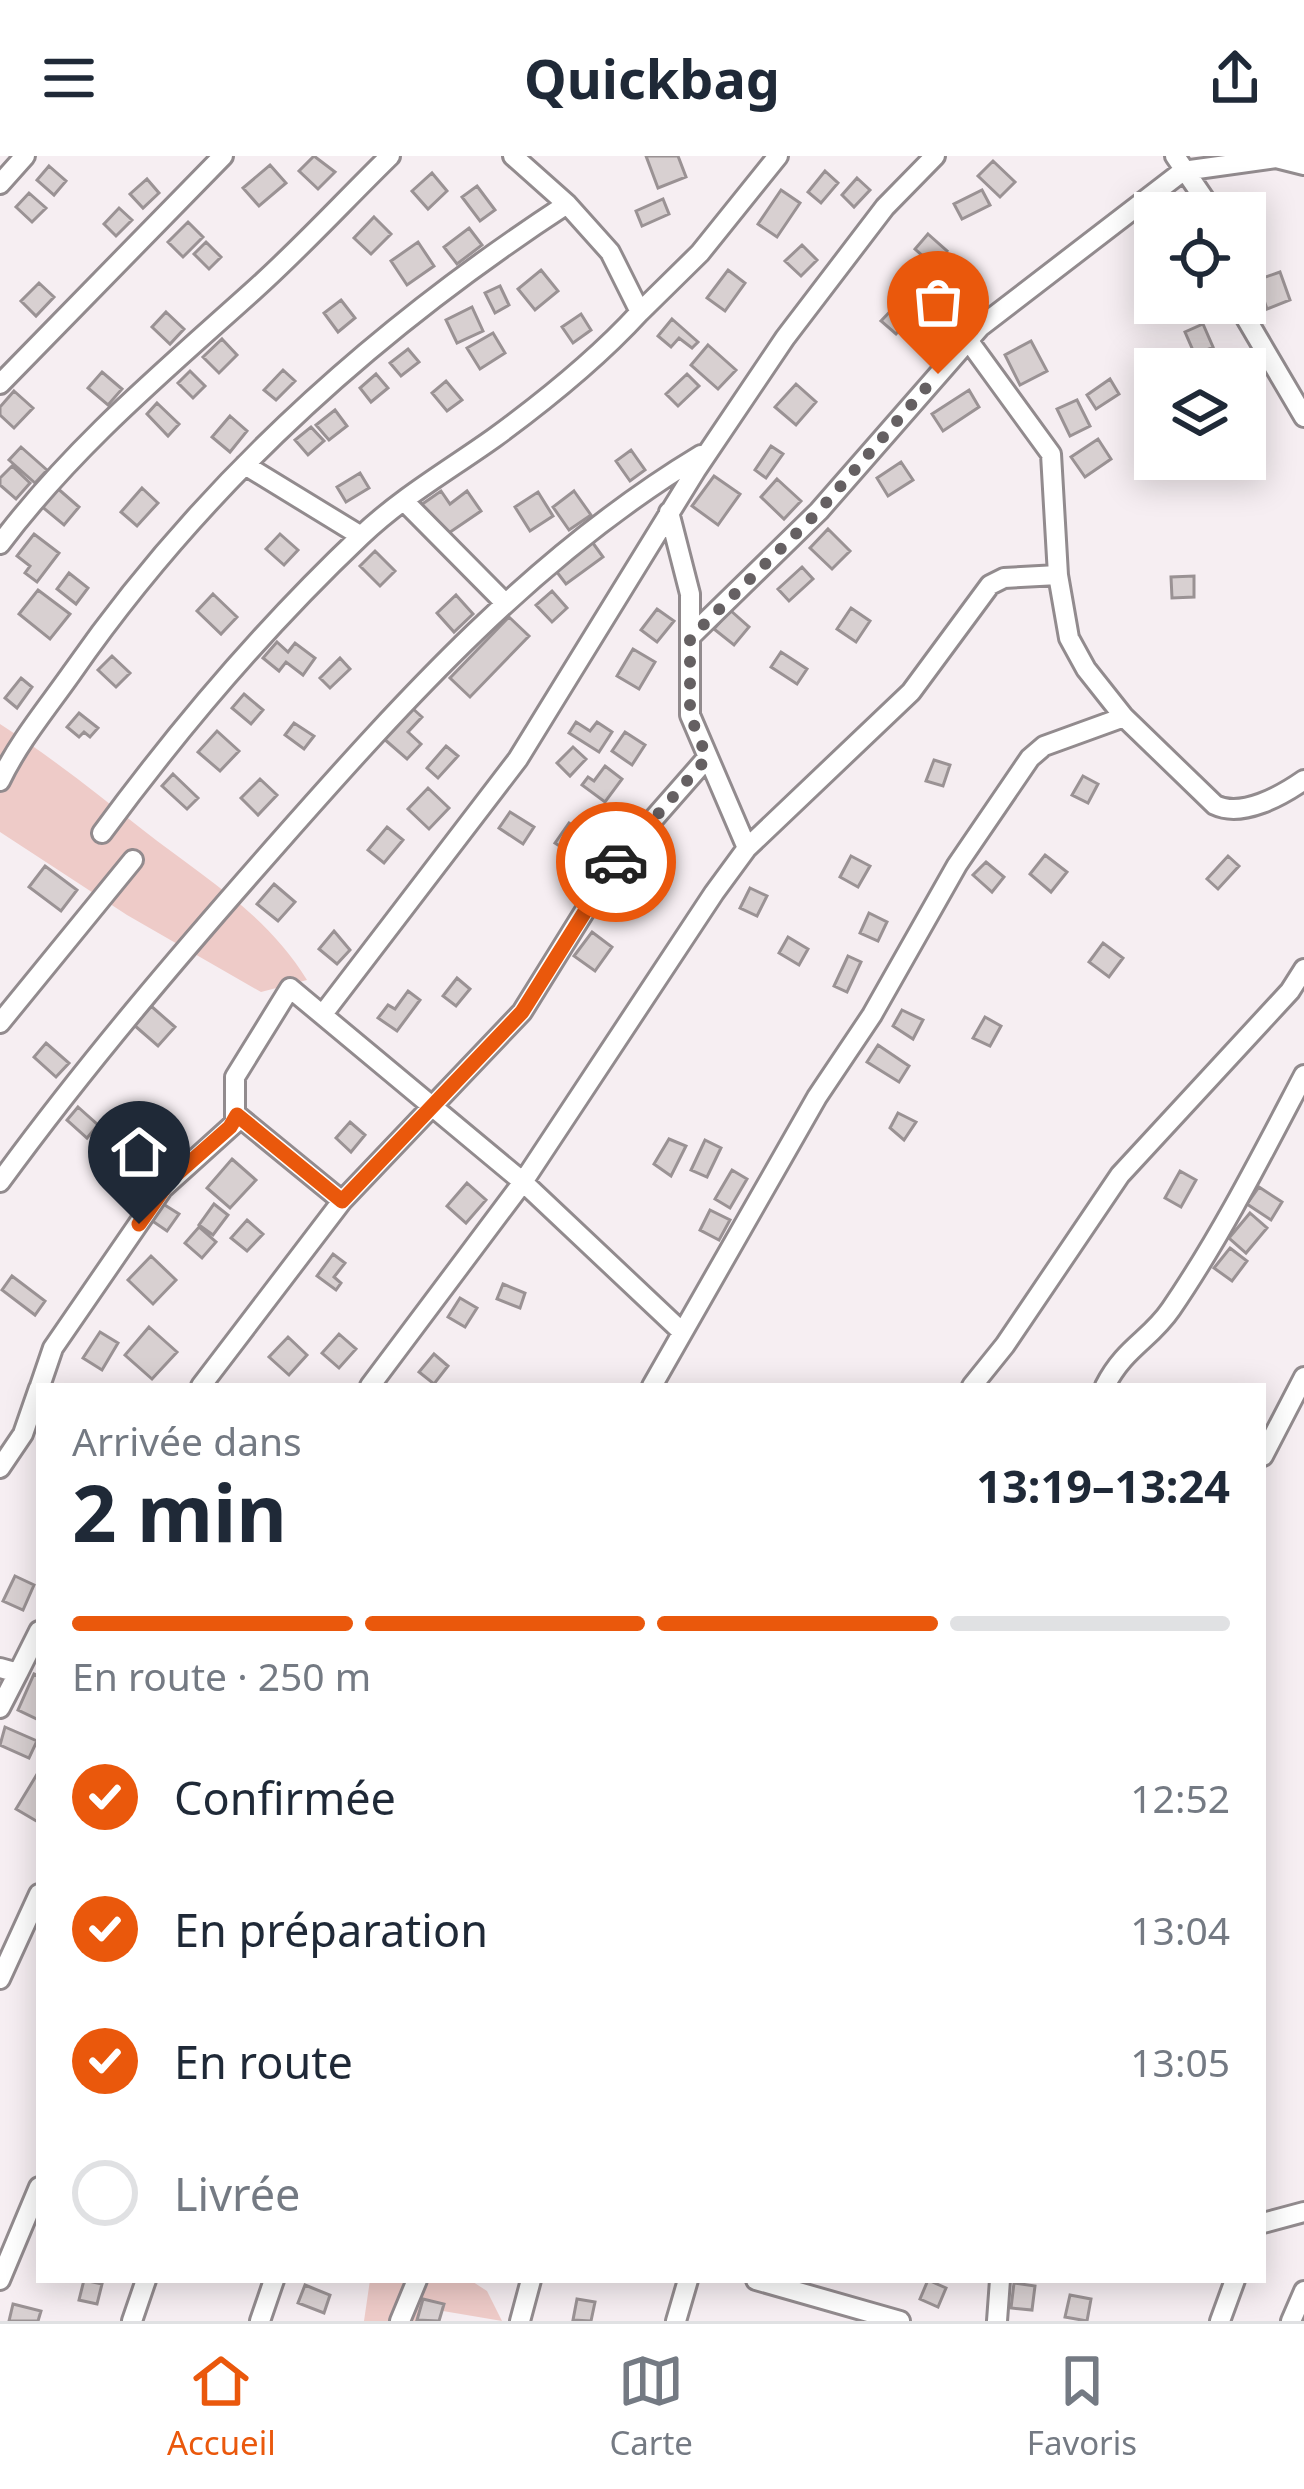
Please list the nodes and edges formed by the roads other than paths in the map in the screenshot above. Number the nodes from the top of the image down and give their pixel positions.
1 (25, 156) edge
2 (223, 156) edge
3 (390, 156) edge
4 (513, 156) edge
5 (778, 156) edge
6 (935, 156) edge
7 (1179, 164) edge
8 (1304, 165) edge
9 (0, 184) edge
10 (1199, 192) edge
11 (567, 204) junction
12 (640, 312) junction
13 (1249, 324) edge
14 (968, 340) junction
15 (0, 384) edge
16 (1304, 416) edge
17 (710, 449) junction
18 (245, 465) junction
19 (404, 501) junction
20 (669, 512) junction
21 (361, 536) junction
22 (0, 544) edge
23 (1058, 575) junction
24 (505, 603) junction
25 (690, 638) junction
26 (1124, 717) junction
27 (707, 758) junction
28 (1304, 780) edge
29 (0, 781) edge
30 (102, 833) dead end
31 (747, 848) junction
32 (133, 860) dead end
33 (1304, 969) edge
34 (323, 1014) junction
35 (0, 1023) edge
36 (1304, 1075) edge
37 (430, 1107) junction
38 (237, 1115) junction
39 (0, 1181) edge
40 (523, 1182) junction
41 (342, 1201) junction
42 (681, 1331) junction
43 (1304, 1377) edge
44 (40, 1383) edge
45 (204, 1383) edge
46 (372, 1383) edge
47 (654, 1383) edge
48 (974, 1383) edge
49 (1107, 1383) edge
50 (36, 1396) edge
51 (1266, 1450) edge
52 (0, 1468) edge
53 (36, 1635) edge
54 (9, 1670) edge
55 (0, 1708) edge
56 (36, 1901) edge
57 (0, 1979) edge
58 (36, 2194) edge
59 (1304, 2212) edge
60 (1266, 2222) edge
61 (0, 2280) edge
62 (145, 2283) edge
63 (273, 2283) edge
64 (416, 2283) edge
65 (530, 2283) edge
66 (687, 2283) edge
67 (764, 2283) edge
68 (1000, 2283) edge
69 (1234, 2283) edge
70 (1304, 2291) edge
71 (848, 2315) edge
72 (132, 2321) edge
73 (260, 2321) edge
74 (400, 2321) edge
75 (520, 2321) edge
76 (676, 2321) edge
77 (900, 2321) edge
78 (997, 2321) edge
79 (1220, 2321) edge
80 (1291, 2321) edge

1 - 9 street
2 - 15 street
3 - 22 street
4 - 11 street
5 - 12 street
6 - 17 street
7 - 8 street
7 - 10 street
7 - 14 street
11 - 12 street
11 - 18 street
12 - 19 street
13 - 16 street
14 - 23 street
14 - 25 street
17 - 20 street
17 - 24 street
18 - 21 street
18 - 29 street
19 - 21 street
19 - 24 street
20 - 25 street
20 - 34 street
21 - 30 street
23 - 26 street
23 - 31 street
24 - 39 street
25 - 27 street
26 - 28 street
26 - 42 street
27 - 31 street
27 - 37 street
31 - 40 street
32 - 35 street
33 - 48 street
34 - 37 street
34 - 38 street
36 - 49 street
37 - 40 street
37 - 41 street
38 - 41 street
38 - 44 street
40 - 42 street
40 - 46 street
41 - 45 street
42 - 47 street
43 - 51 street
50 - 52 street
53 - 54 street
54 - 55 street
56 - 57 street
58 - 61 street
59 - 60 street
62 - 72 street
63 - 73 street
64 - 74 street
65 - 75 street
66 - 76 street
67 - 71 street
68 - 78 street
69 - 79 street
70 - 80 street
71 - 77 street

